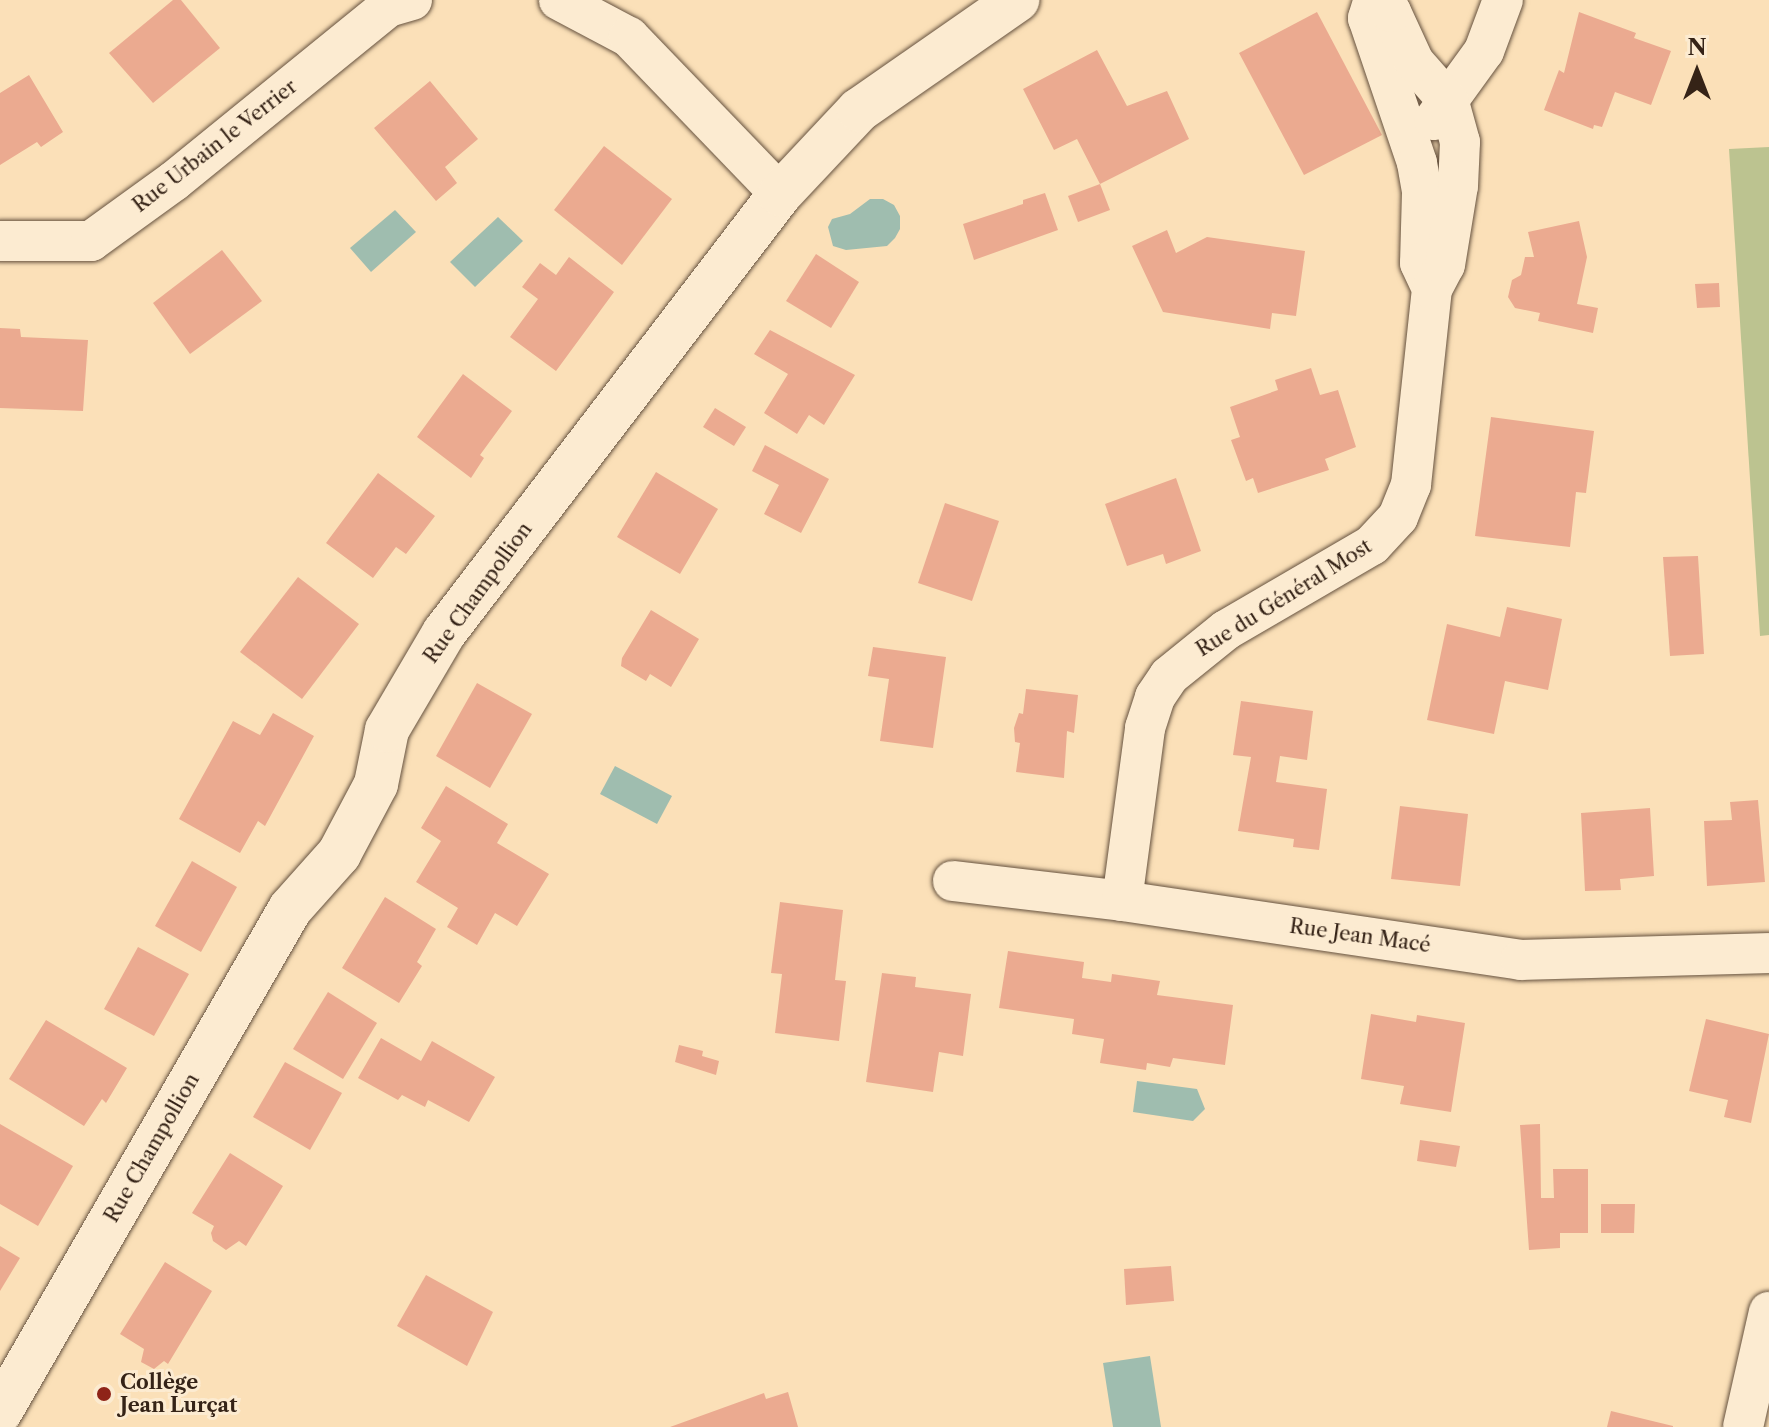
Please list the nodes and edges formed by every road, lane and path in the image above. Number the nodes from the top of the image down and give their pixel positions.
1 (412, 0) edge
2 (1017, 0) edge
3 (1376, 0) edge
4 (1503, 0) edge
5 (586, 6) edge
6 (1449, 102) junction
7 (1409, 139) junction
8 (780, 194) junction
9 (0, 241) edge
10 (1432, 289) junction
11 (953, 881) dead end
12 (1122, 901) junction
13 (1769, 953) edge
14 (1769, 1312) edge
15 (0, 1412) edge
16 (1743, 1427) edge

1 - 9 street, Rue Urbain le Verrier
2 - 8 street, Rue Champollion
3 - 6 street, Rue du Général Most
3 - 7 street, Rue du Général Most
4 - 6 street
5 - 8 street
6 - 7 street
6 - 10 street, Rue du Général Most
7 - 10 street, Rue du Général Most
8 - 15 street, Rue Champollion
10 - 12 street, Rue du Général Most
11 - 12 street, Rue Jean Macé
12 - 13 street, Rue Jean Macé
14 - 16 street

